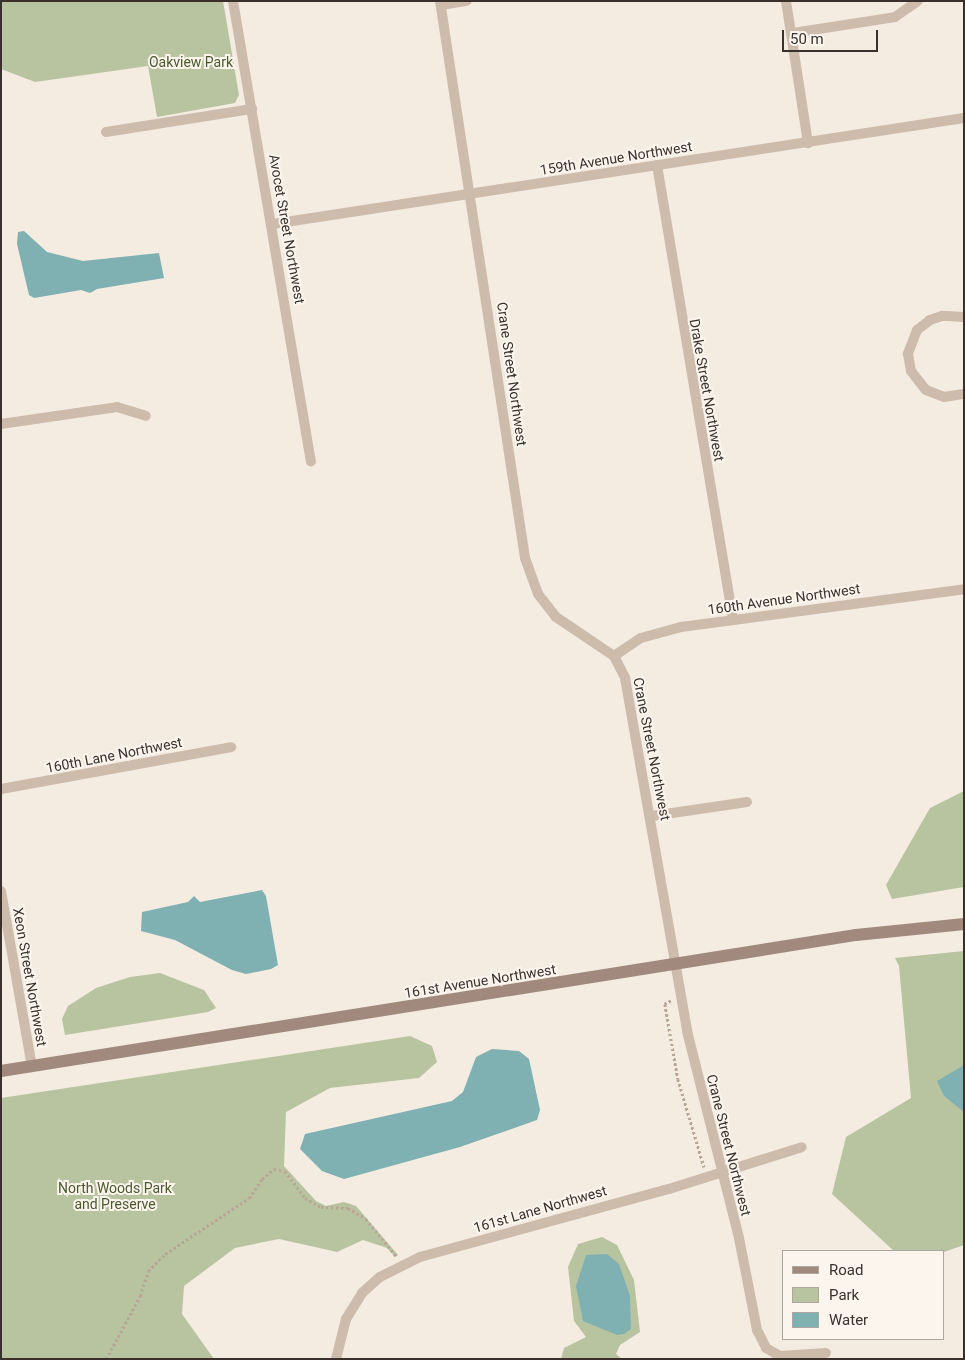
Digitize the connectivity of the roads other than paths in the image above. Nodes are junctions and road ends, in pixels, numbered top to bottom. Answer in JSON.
{"nodes":[{"id":1,"x":233,"y":1,"type":"edge"},
{"id":2,"x":467,"y":1,"type":"edge"},
{"id":3,"x":786,"y":1,"type":"edge"},
{"id":4,"x":918,"y":1,"type":"edge"},
{"id":5,"x":440,"y":3,"type":"edge"},
{"id":6,"x":793,"y":33,"type":"junction"},
{"id":7,"x":252,"y":109,"type":"junction"},
{"id":8,"x":964,"y":118,"type":"edge"},
{"id":9,"x":106,"y":132,"type":"dead end"},
{"id":10,"x":808,"y":143,"type":"junction"},
{"id":11,"x":657,"y":165,"type":"junction"},
{"id":12,"x":471,"y":194,"type":"junction"},
{"id":13,"x":273,"y":224,"type":"junction"},
{"id":14,"x":964,"y":317,"type":"edge"},
{"id":15,"x":964,"y":394,"type":"edge"},
{"id":16,"x":146,"y":416,"type":"dead end"},
{"id":17,"x":1,"y":424,"type":"edge"},
{"id":18,"x":311,"y":461,"type":"dead end"},
{"id":19,"x":964,"y":589,"type":"edge"},
{"id":20,"x":733,"y":620,"type":"junction"},
{"id":21,"x":614,"y":656,"type":"junction"},
{"id":22,"x":231,"y":746,"type":"dead end"},
{"id":23,"x":1,"y":789,"type":"edge"},
{"id":24,"x":747,"y":802,"type":"dead end"},
{"id":25,"x":652,"y":816,"type":"junction"},
{"id":26,"x":1,"y":892,"type":"edge"},
{"id":27,"x":964,"y":924,"type":"edge"},
{"id":28,"x":676,"y":964,"type":"junction"},
{"id":29,"x":32,"y":1066,"type":"junction"},
{"id":30,"x":1,"y":1071,"type":"edge"},
{"id":31,"x":802,"y":1147,"type":"dead end"},
{"id":32,"x":721,"y":1172,"type":"junction"},
{"id":33,"x":826,"y":1353,"type":"dead end"},
{"id":34,"x":336,"y":1359,"type":"edge"}],
"edges":[{"from":1,"to":7,"type":"street","name":"Avocet Street Northwest"},
{"from":2,"to":5,"type":"street"},
{"from":3,"to":6,"type":"street"},
{"from":4,"to":6,"type":"street"},
{"from":5,"to":12,"type":"street","name":"Crane Street Northwest"},
{"from":6,"to":10,"type":"street"},
{"from":7,"to":9,"type":"street"},
{"from":7,"to":13,"type":"street","name":"Avocet Street Northwest"},
{"from":8,"to":10,"type":"street","name":"159th Avenue Northwest"},
{"from":10,"to":11,"type":"street","name":"159th Avenue Northwest"},
{"from":11,"to":12,"type":"street","name":"159th Avenue Northwest"},
{"from":11,"to":20,"type":"street","name":"Drake Street Northwest"},
{"from":12,"to":13,"type":"street","name":"159th Avenue Northwest"},
{"from":12,"to":21,"type":"street","name":"Crane Street Northwest"},
{"from":13,"to":18,"type":"street","name":"Avocet Street Northwest"},
{"from":14,"to":15,"type":"street"},
{"from":16,"to":17,"type":"street"},
{"from":19,"to":20,"type":"street","name":"160th Avenue Northwest"},
{"from":20,"to":21,"type":"street","name":"160th Avenue Northwest"},
{"from":21,"to":25,"type":"street","name":"Crane Street Northwest"},
{"from":22,"to":23,"type":"street","name":"160th Lane Northwest"},
{"from":24,"to":25,"type":"street"},
{"from":25,"to":28,"type":"street","name":"Crane Street Northwest"},
{"from":26,"to":29,"type":"street","name":"Xeon Street Northwest"},
{"from":27,"to":28,"type":"main road","name":"161st Avenue Northwest"},
{"from":28,"to":29,"type":"main road","name":"161st Avenue Northwest"},
{"from":28,"to":32,"type":"street","name":"Crane Street Northwest"},
{"from":29,"to":30,"type":"main road","name":"161st Avenue Northwest"},
{"from":31,"to":32,"type":"street","name":"161st Lane Northwest"},
{"from":32,"to":33,"type":"street","name":"Crane Street Northwest"},
{"from":32,"to":34,"type":"street","name":"161st Lane Northwest"}]}
